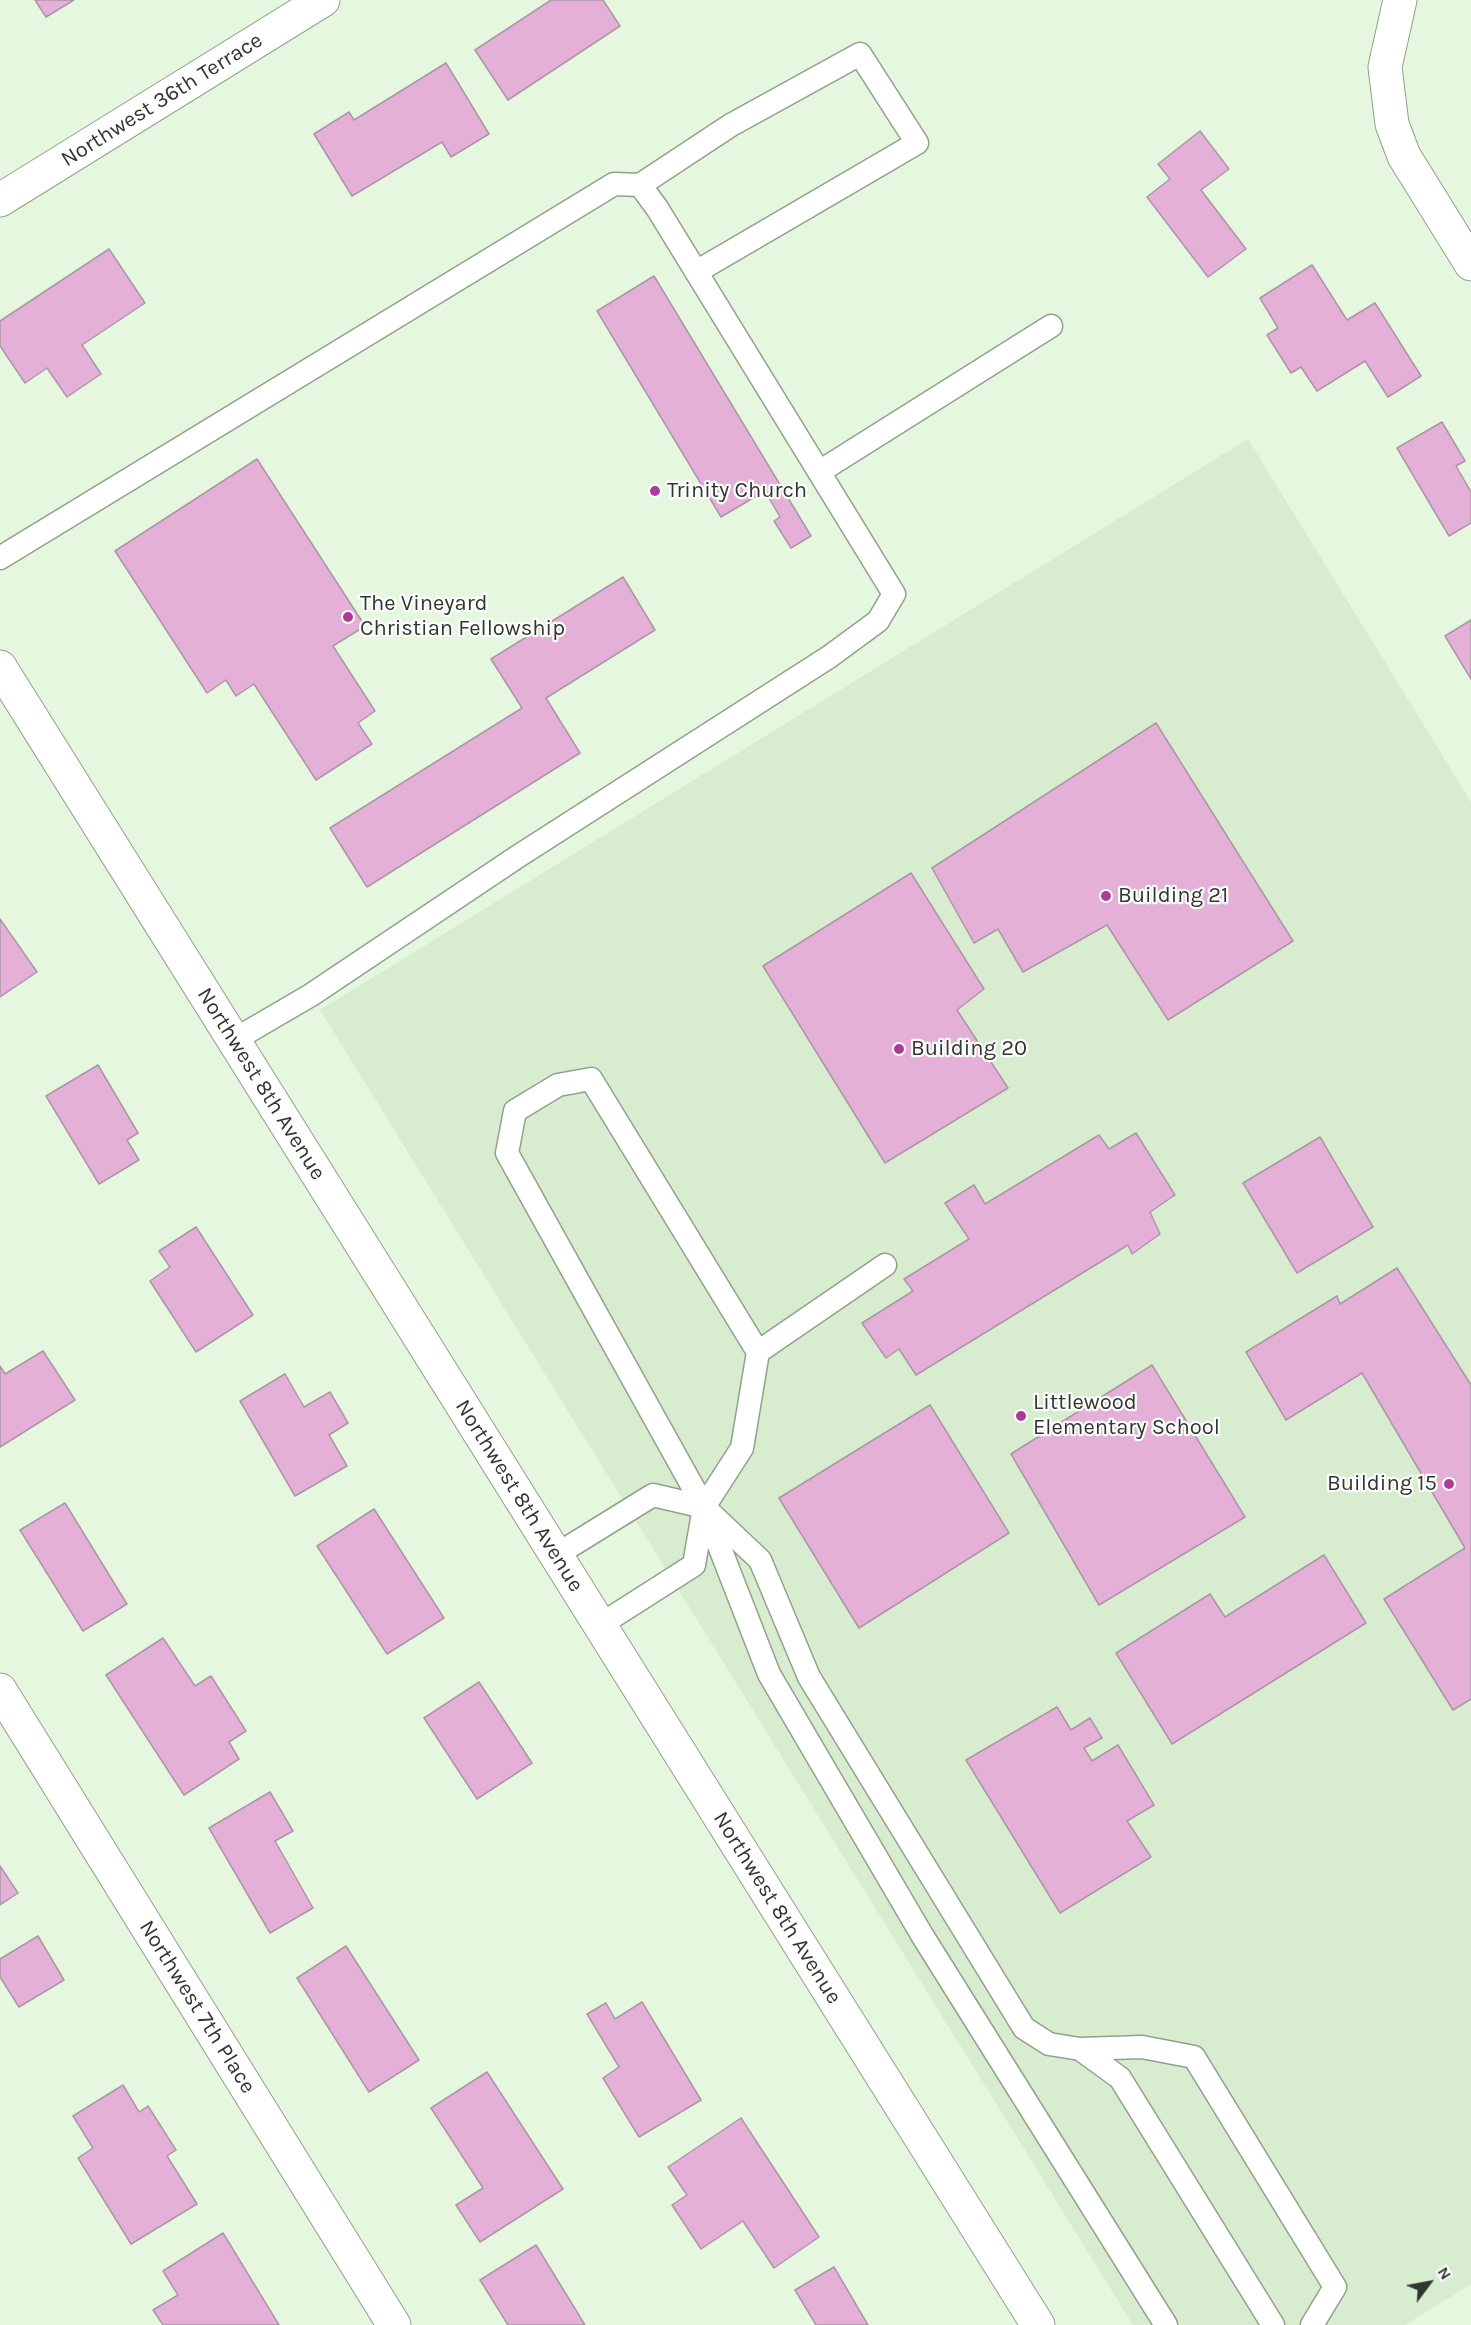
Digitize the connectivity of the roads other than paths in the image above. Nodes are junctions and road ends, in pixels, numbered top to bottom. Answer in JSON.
{"nodes":[{"id":1,"x":323,"y":0,"type":"edge"},
{"id":2,"x":1398,"y":3,"type":"edge"},
{"id":3,"x":640,"y":185,"type":"junction"},
{"id":4,"x":0,"y":200,"type":"edge"},
{"id":5,"x":1471,"y":264,"type":"edge"},
{"id":6,"x":696,"y":272,"type":"junction"},
{"id":7,"x":1051,"y":326,"type":"dead end"},
{"id":8,"x":819,"y":472,"type":"junction"},
{"id":9,"x":0,"y":558,"type":"edge"},
{"id":10,"x":0,"y":667,"type":"edge"},
{"id":11,"x":234,"y":1040,"type":"junction"},
{"id":12,"x":885,"y":1264,"type":"dead end"},
{"id":13,"x":758,"y":1352,"type":"junction"},
{"id":14,"x":704,"y":1507,"type":"junction"},
{"id":15,"x":556,"y":1555,"type":"junction"},
{"id":16,"x":600,"y":1625,"type":"junction"},
{"id":17,"x":0,"y":1690,"type":"edge"},
{"id":18,"x":1080,"y":2049,"type":"junction"},
{"id":19,"x":394,"y":2325,"type":"edge"},
{"id":20,"x":1038,"y":2325,"type":"edge"},
{"id":21,"x":1166,"y":2325,"type":"edge"},
{"id":22,"x":1273,"y":2325,"type":"edge"},
{"id":23,"x":1312,"y":2325,"type":"edge"}],
"edges":[{"from":1,"to":4,"type":"street","name":"Northwest 36th Terrace"},
{"from":2,"to":5,"type":"street"},
{"from":3,"to":6,"type":"lane"},
{"from":3,"to":6,"type":"lane"},
{"from":3,"to":9,"type":"lane"},
{"from":6,"to":8,"type":"lane"},
{"from":7,"to":8,"type":"lane"},
{"from":8,"to":11,"type":"lane"},
{"from":10,"to":11,"type":"street","name":"Northwest 8th Avenue"},
{"from":11,"to":15,"type":"street","name":"Northwest 8th Avenue"},
{"from":12,"to":13,"type":"lane"},
{"from":13,"to":14,"type":"lane"},
{"from":13,"to":14,"type":"lane"},
{"from":14,"to":15,"type":"lane"},
{"from":14,"to":16,"type":"lane"},
{"from":14,"to":18,"type":"lane"},
{"from":14,"to":21,"type":"lane"},
{"from":15,"to":16,"type":"street","name":"Northwest 8th Avenue"},
{"from":16,"to":20,"type":"street","name":"Northwest 8th Avenue"},
{"from":17,"to":19,"type":"street","name":"Northwest 7th Place"},
{"from":18,"to":22,"type":"lane"},
{"from":18,"to":23,"type":"lane"}]}
